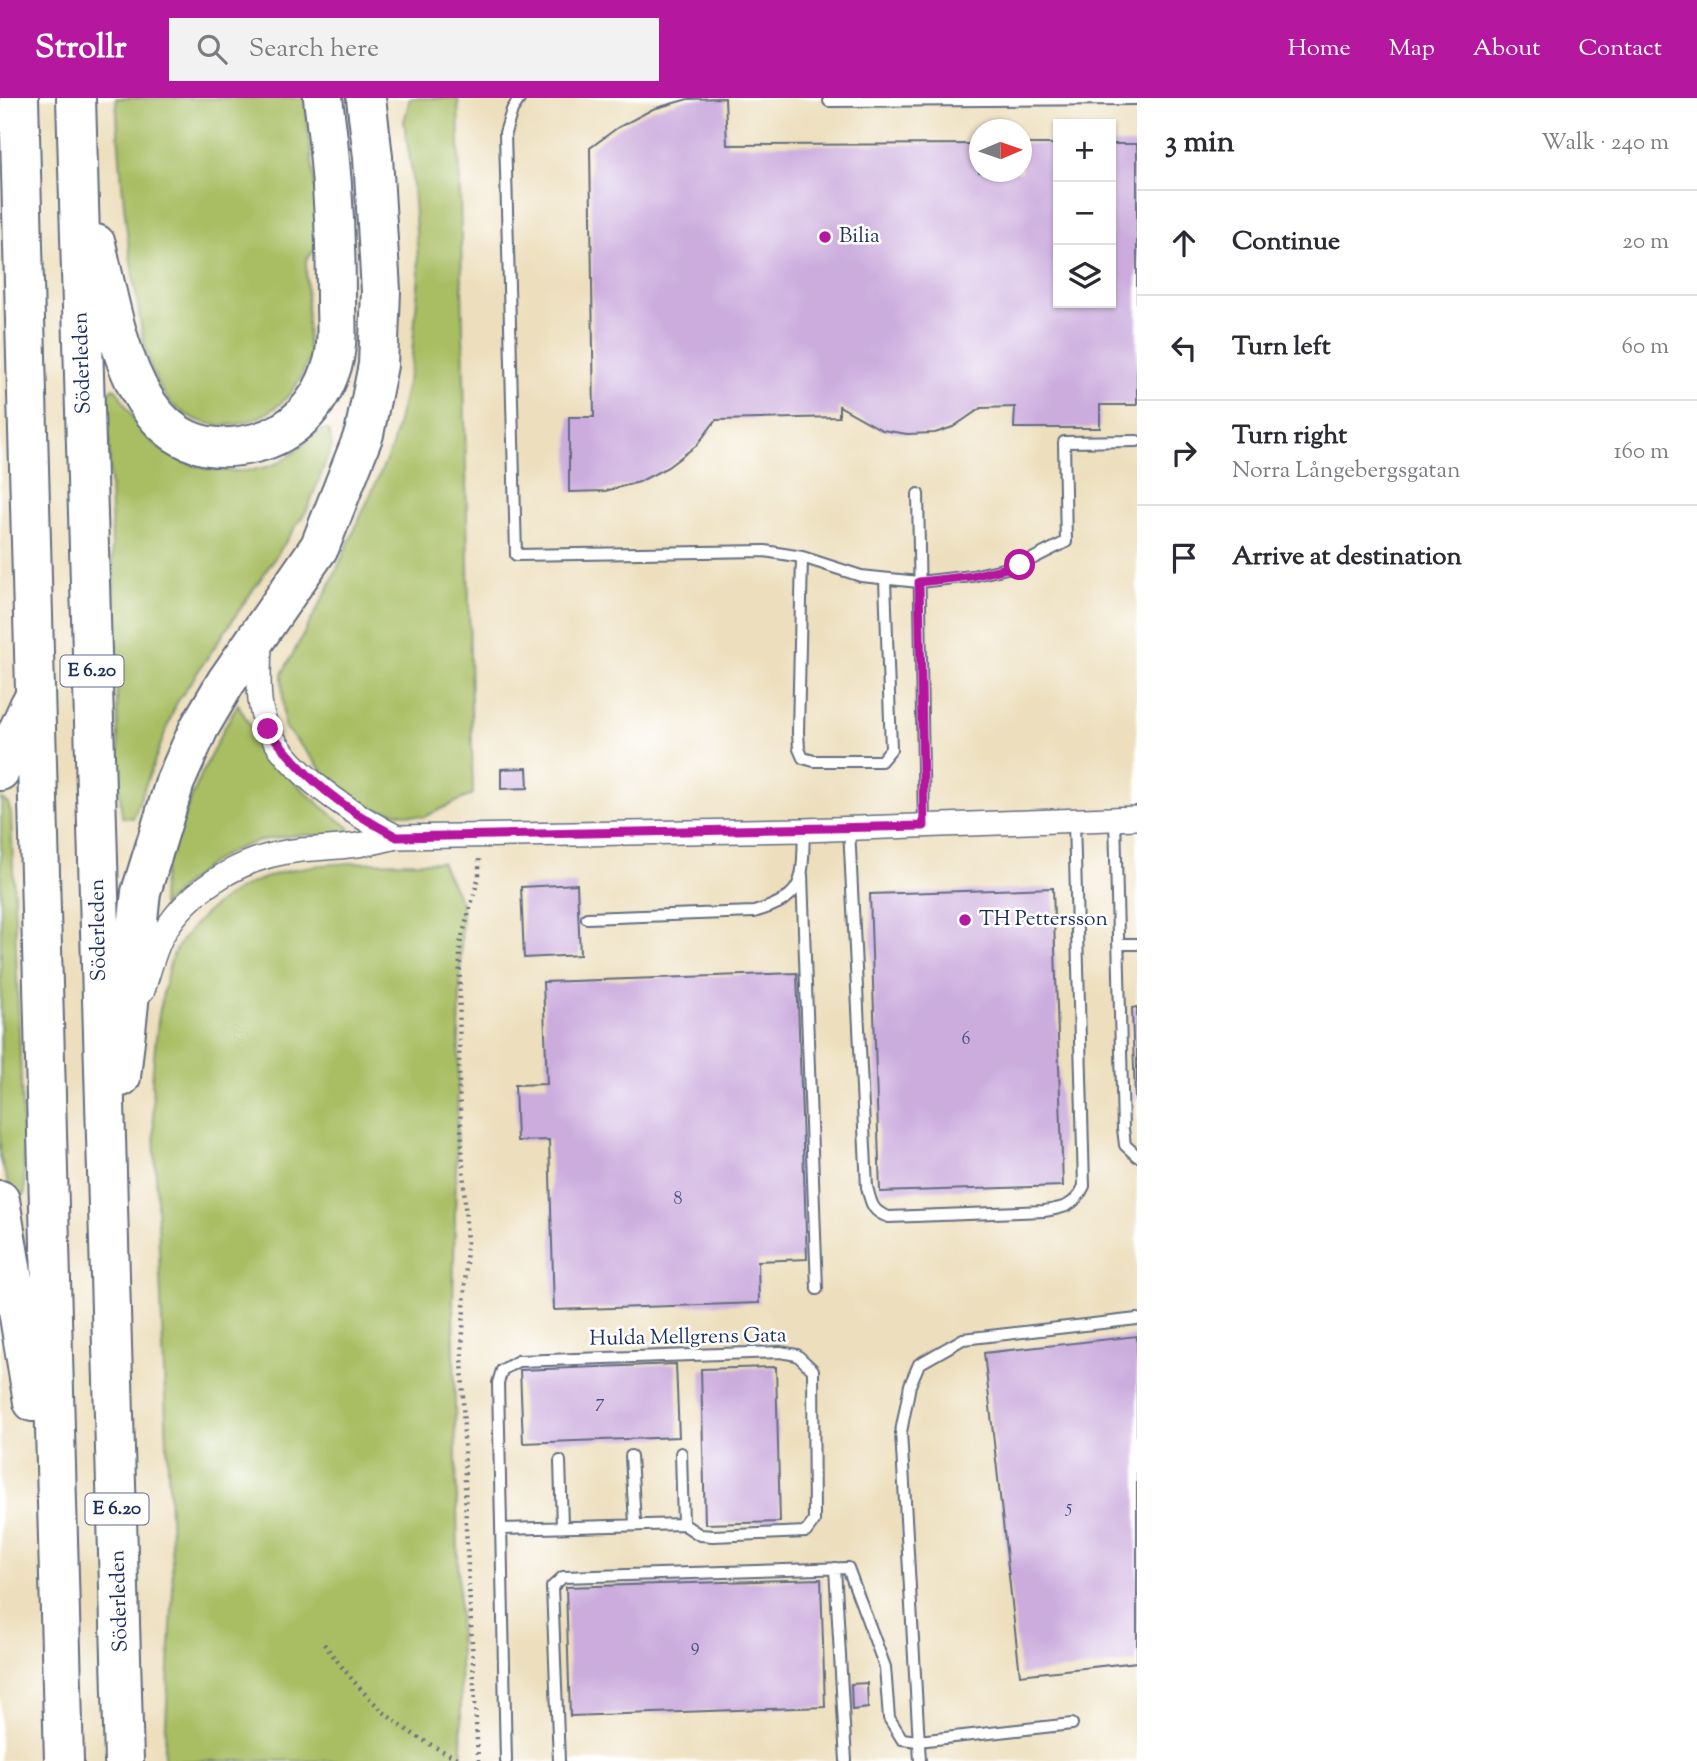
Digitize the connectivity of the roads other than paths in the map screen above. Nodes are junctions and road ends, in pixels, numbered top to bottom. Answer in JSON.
{"nodes":[{"id":1,"x":19,"y":98,"type":"edge"},
{"id":2,"x":76,"y":98,"type":"edge"},
{"id":3,"x":323,"y":98,"type":"edge"},
{"id":4,"x":366,"y":98,"type":"edge"},
{"id":5,"x":520,"y":98,"type":"edge"},
{"id":6,"x":829,"y":98,"type":"edge"},
{"id":7,"x":1137,"y":99,"type":"edge"},
{"id":8,"x":78,"y":170,"type":"junction"},
{"id":9,"x":1137,"y":441,"type":"edge"},
{"id":10,"x":918,"y":494,"type":"dead end"},
{"id":11,"x":802,"y":557,"type":"junction"},
{"id":12,"x":885,"y":580,"type":"junction"},
{"id":13,"x":919,"y":582,"type":"junction"},
{"id":14,"x":260,"y":629,"type":"junction"},
{"id":15,"x":33,"y":695,"type":"junction"},
{"id":16,"x":0,"y":771,"type":"edge"},
{"id":17,"x":1126,"y":819,"type":"edge"},
{"id":18,"x":1074,"y":821,"type":"junction"},
{"id":19,"x":924,"y":826,"type":"junction"},
{"id":20,"x":849,"y":829,"type":"junction"},
{"id":21,"x":804,"y":831,"type":"junction"},
{"id":22,"x":397,"y":837,"type":"junction"},
{"id":23,"x":802,"y":875,"type":"junction"},
{"id":24,"x":587,"y":918,"type":"dead end"},
{"id":25,"x":1118,"y":944,"type":"junction"},
{"id":26,"x":1137,"y":944,"type":"edge"},
{"id":27,"x":128,"y":1033,"type":"junction"},
{"id":28,"x":1137,"y":1156,"type":"edge"},
{"id":29,"x":105,"y":1172,"type":"junction"},
{"id":30,"x":0,"y":1200,"type":"edge"},
{"id":31,"x":817,"y":1289,"type":"dead end"},
{"id":32,"x":1137,"y":1319,"type":"edge"},
{"id":33,"x":681,"y":1453,"type":"dead end"},
{"id":34,"x":631,"y":1456,"type":"dead end"},
{"id":35,"x":560,"y":1461,"type":"dead end"},
{"id":36,"x":635,"y":1523,"type":"junction"},
{"id":37,"x":682,"y":1524,"type":"junction"},
{"id":38,"x":562,"y":1526,"type":"junction"},
{"id":39,"x":503,"y":1530,"type":"junction"},
{"id":40,"x":835,"y":1568,"type":"junction"},
{"id":41,"x":58,"y":1574,"type":"junction"},
{"id":42,"x":1072,"y":1724,"type":"dead end"},
{"id":43,"x":918,"y":1741,"type":"junction"},
{"id":44,"x":64,"y":1761,"type":"edge"},
{"id":45,"x":124,"y":1761,"type":"edge"},
{"id":46,"x":506,"y":1761,"type":"edge"},
{"id":47,"x":559,"y":1761,"type":"edge"},
{"id":48,"x":846,"y":1761,"type":"edge"},
{"id":49,"x":920,"y":1761,"type":"edge"}],
"edges":[{"from":1,"to":15,"type":"highway","number":"E 6.20"},
{"from":2,"to":8,"type":"highway","name":"Söderleden","number":"E 6.20"},
{"from":3,"to":8,"type":"highway"},
{"from":4,"to":14,"type":"highway"},
{"from":5,"to":11,"type":"lane"},
{"from":6,"to":7,"type":"lane"},
{"from":8,"to":29,"type":"highway","name":"Söderleden","number":"E 6.20"},
{"from":9,"to":13,"type":"lane"},
{"from":10,"to":13,"type":"lane"},
{"from":11,"to":12,"type":"lane"},
{"from":11,"to":12,"type":"lane"},
{"from":12,"to":13,"type":"lane"},
{"from":13,"to":19,"type":"lane"},
{"from":14,"to":22,"type":"street"},
{"from":14,"to":27,"type":"highway"},
{"from":15,"to":16,"type":"highway"},
{"from":15,"to":41,"type":"highway","number":"E 6.20"},
{"from":17,"to":18,"type":"street"},
{"from":17,"to":25,"type":"lane"},
{"from":18,"to":19,"type":"street"},
{"from":18,"to":20,"type":"lane"},
{"from":19,"to":20,"type":"street"},
{"from":20,"to":21,"type":"street"},
{"from":21,"to":22,"type":"street"},
{"from":21,"to":23,"type":"lane"},
{"from":22,"to":27,"type":"street"},
{"from":23,"to":24,"type":"lane"},
{"from":23,"to":31,"type":"lane"},
{"from":25,"to":26,"type":"lane"},
{"from":25,"to":28,"type":"lane"},
{"from":27,"to":29,"type":"highway"},
{"from":29,"to":45,"type":"highway","name":"Söderleden","number":"E 6.20"},
{"from":30,"to":41,"type":"highway"},
{"from":32,"to":43,"type":"lane"},
{"from":33,"to":37,"type":"lane"},
{"from":34,"to":36,"type":"lane"},
{"from":35,"to":38,"type":"lane"},
{"from":36,"to":37,"type":"lane","name":"Hulda Mellgrens Gata"},
{"from":36,"to":38,"type":"lane","name":"Hulda Mellgrens Gata"},
{"from":37,"to":39,"type":"lane","name":"Hulda Mellgrens Gata"},
{"from":38,"to":39,"type":"lane","name":"Hulda Mellgrens Gata"},
{"from":39,"to":46,"type":"lane","name":"Hulda Mellgrens Gata"},
{"from":40,"to":43,"type":"lane"},
{"from":40,"to":47,"type":"lane"},
{"from":40,"to":48,"type":"lane"},
{"from":41,"to":44,"type":"highway","number":"E 6.20"},
{"from":42,"to":43,"type":"lane"},
{"from":43,"to":49,"type":"lane"}]}
